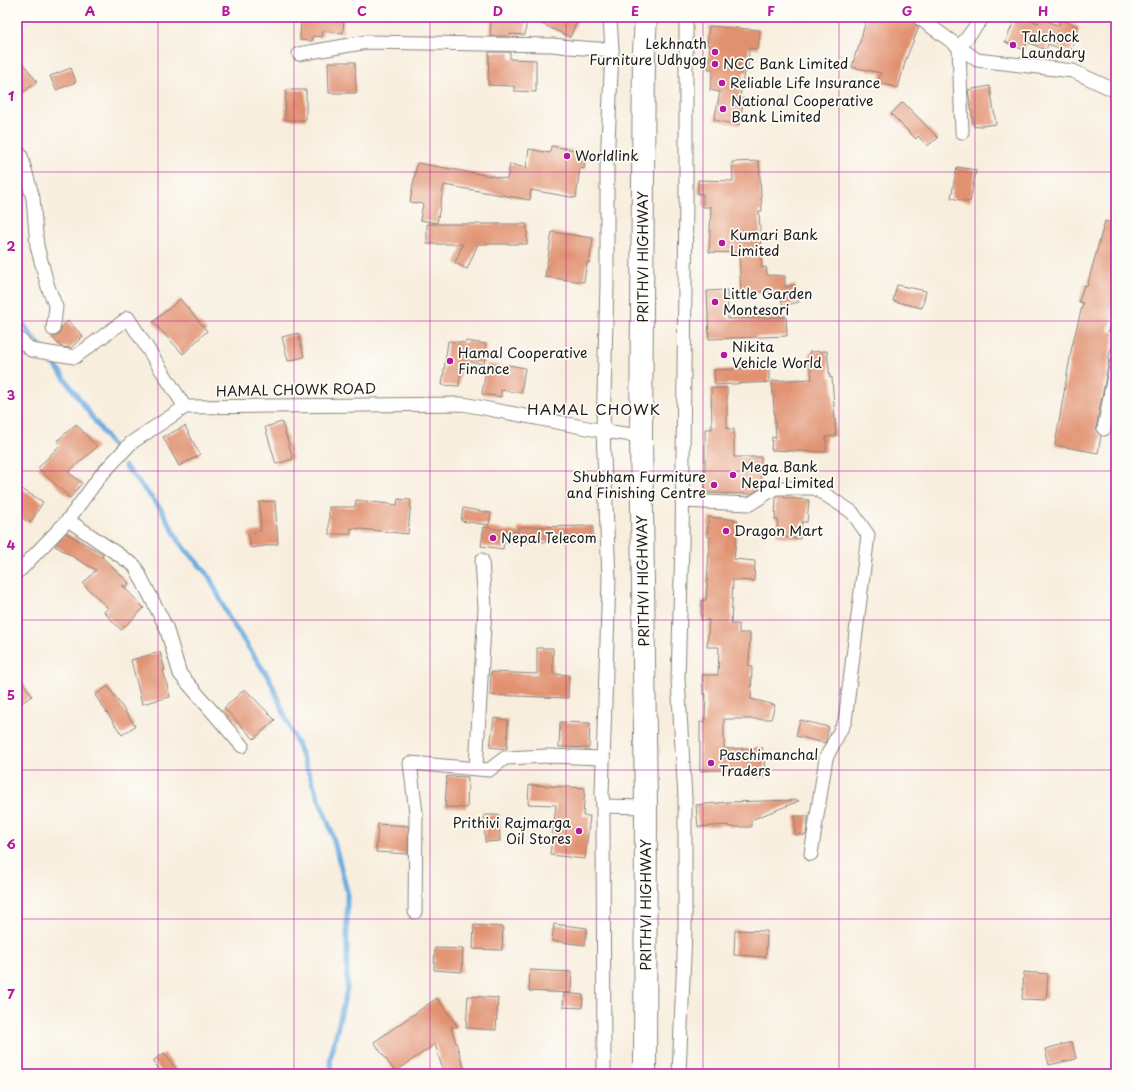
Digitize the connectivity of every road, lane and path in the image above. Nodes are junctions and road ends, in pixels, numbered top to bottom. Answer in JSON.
{"nodes":[{"id":1,"x":610,"y":17,"type":"edge"},
{"id":2,"x":646,"y":17,"type":"edge"},
{"id":3,"x":686,"y":17,"type":"edge"},
{"id":4,"x":918,"y":17,"type":"edge"},
{"id":5,"x":983,"y":17,"type":"edge"},
{"id":6,"x":959,"y":48,"type":"junction"},
{"id":7,"x":612,"y":50,"type":"junction"},
{"id":8,"x":299,"y":54,"type":"dead end"},
{"id":9,"x":1116,"y":91,"type":"edge"},
{"id":10,"x":962,"y":132,"type":"dead end"},
{"id":11,"x":17,"y":150,"type":"edge"},
{"id":12,"x":53,"y":329,"type":"dead end"},
{"id":13,"x":17,"y":337,"type":"edge"},
{"id":14,"x":1116,"y":365,"type":"edge"},
{"id":15,"x":185,"y":407,"type":"junction"},
{"id":16,"x":1104,"y":429,"type":"dead end"},
{"id":17,"x":603,"y":432,"type":"junction"},
{"id":18,"x":642,"y":436,"type":"junction"},
{"id":19,"x":682,"y":501,"type":"junction"},
{"id":20,"x":68,"y":520,"type":"junction"},
{"id":21,"x":482,"y":560,"type":"dead end"},
{"id":22,"x":17,"y":572,"type":"edge"},
{"id":23,"x":242,"y":746,"type":"dead end"},
{"id":24,"x":603,"y":758,"type":"junction"},
{"id":25,"x":476,"y":768,"type":"junction"},
{"id":26,"x":604,"y":806,"type":"junction"},
{"id":27,"x":646,"y":807,"type":"junction"},
{"id":28,"x":811,"y":854,"type":"dead end"},
{"id":29,"x":415,"y":912,"type":"dead end"},
{"id":30,"x":604,"y":1074,"type":"edge"},
{"id":31,"x":645,"y":1074,"type":"edge"},
{"id":32,"x":679,"y":1074,"type":"edge"}],
"edges":[{"from":1,"to":7,"type":"street"},
{"from":2,"to":18,"type":"highway","name":"PRITHVI HIGHWAY"},
{"from":3,"to":19,"type":"street"},
{"from":4,"to":6,"type":"street"},
{"from":5,"to":6,"type":"street"},
{"from":6,"to":9,"type":"street"},
{"from":6,"to":10,"type":"street"},
{"from":7,"to":8,"type":"street"},
{"from":7,"to":17,"type":"street"},
{"from":11,"to":12,"type":"street"},
{"from":13,"to":15,"type":"street"},
{"from":14,"to":16,"type":"street"},
{"from":15,"to":17,"type":"street","name":"HAMAL CHOWK ROAD"},
{"from":15,"to":20,"type":"street"},
{"from":17,"to":18,"type":"street","name":"HAMAL CHOWK ROAD"},
{"from":17,"to":24,"type":"street"},
{"from":18,"to":27,"type":"highway","name":"PRITHVI HIGHWAY"},
{"from":19,"to":28,"type":"street"},
{"from":19,"to":32,"type":"street"},
{"from":20,"to":22,"type":"street"},
{"from":20,"to":23,"type":"street"},
{"from":21,"to":25,"type":"street"},
{"from":24,"to":25,"type":"street"},
{"from":24,"to":26,"type":"street"},
{"from":25,"to":29,"type":"street"},
{"from":26,"to":27,"type":"street"},
{"from":26,"to":30,"type":"street"},
{"from":27,"to":31,"type":"highway","name":"PRITHVI HIGHWAY"}]}
